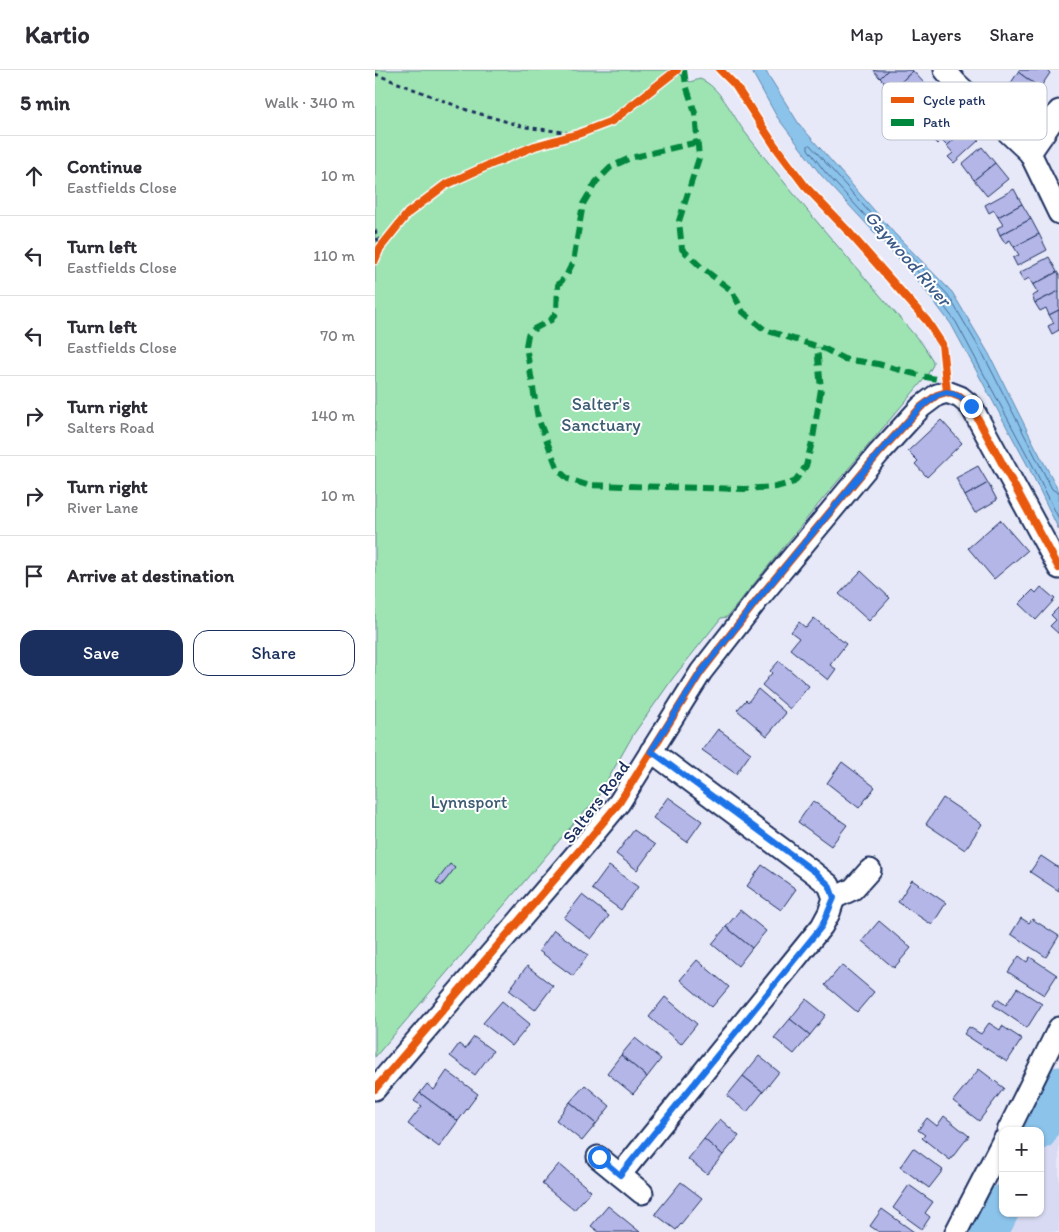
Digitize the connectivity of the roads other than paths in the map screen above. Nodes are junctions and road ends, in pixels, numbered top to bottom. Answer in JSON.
{"nodes":[{"id":1,"x":945,"y":70,"type":"edge"},
{"id":2,"x":955,"y":82,"type":"edge"},
{"id":3,"x":1059,"y":111,"type":"edge"},
{"id":4,"x":1047,"y":128,"type":"edge"},
{"id":5,"x":1015,"y":140,"type":"edge"},
{"id":6,"x":1038,"y":140,"type":"edge"},
{"id":7,"x":1029,"y":153,"type":"junction"},
{"id":8,"x":1059,"y":213,"type":"edge"},
{"id":9,"x":1059,"y":568,"type":"edge"},
{"id":10,"x":651,"y":751,"type":"junction"},
{"id":11,"x":870,"y":870,"type":"dead end"},
{"id":12,"x":834,"y":898,"type":"junction"},
{"id":13,"x":1059,"y":1028,"type":"edge"},
{"id":14,"x":375,"y":1089,"type":"edge"},
{"id":15,"x":1010,"y":1127,"type":"edge"},
{"id":16,"x":999,"y":1149,"type":"edge"},
{"id":17,"x":599,"y":1157,"type":"dead end"},
{"id":18,"x":620,"y":1175,"type":"junction"},
{"id":19,"x":642,"y":1193,"type":"dead end"},
{"id":20,"x":956,"y":1232,"type":"edge"}],
"edges":[{"from":1,"to":2,"type":"street"},
{"from":3,"to":4,"type":"street"},
{"from":5,"to":7,"type":"street"},
{"from":6,"to":7,"type":"street"},
{"from":7,"to":8,"type":"street"},
{"from":9,"to":10,"type":"street","name":"Salters Road"},
{"from":10,"to":12,"type":"street"},
{"from":10,"to":14,"type":"street","name":"Salters Road"},
{"from":11,"to":12,"type":"street"},
{"from":12,"to":18,"type":"street"},
{"from":13,"to":15,"type":"street"},
{"from":16,"to":20,"type":"street"},
{"from":17,"to":18,"type":"street"},
{"from":18,"to":19,"type":"street"}]}
